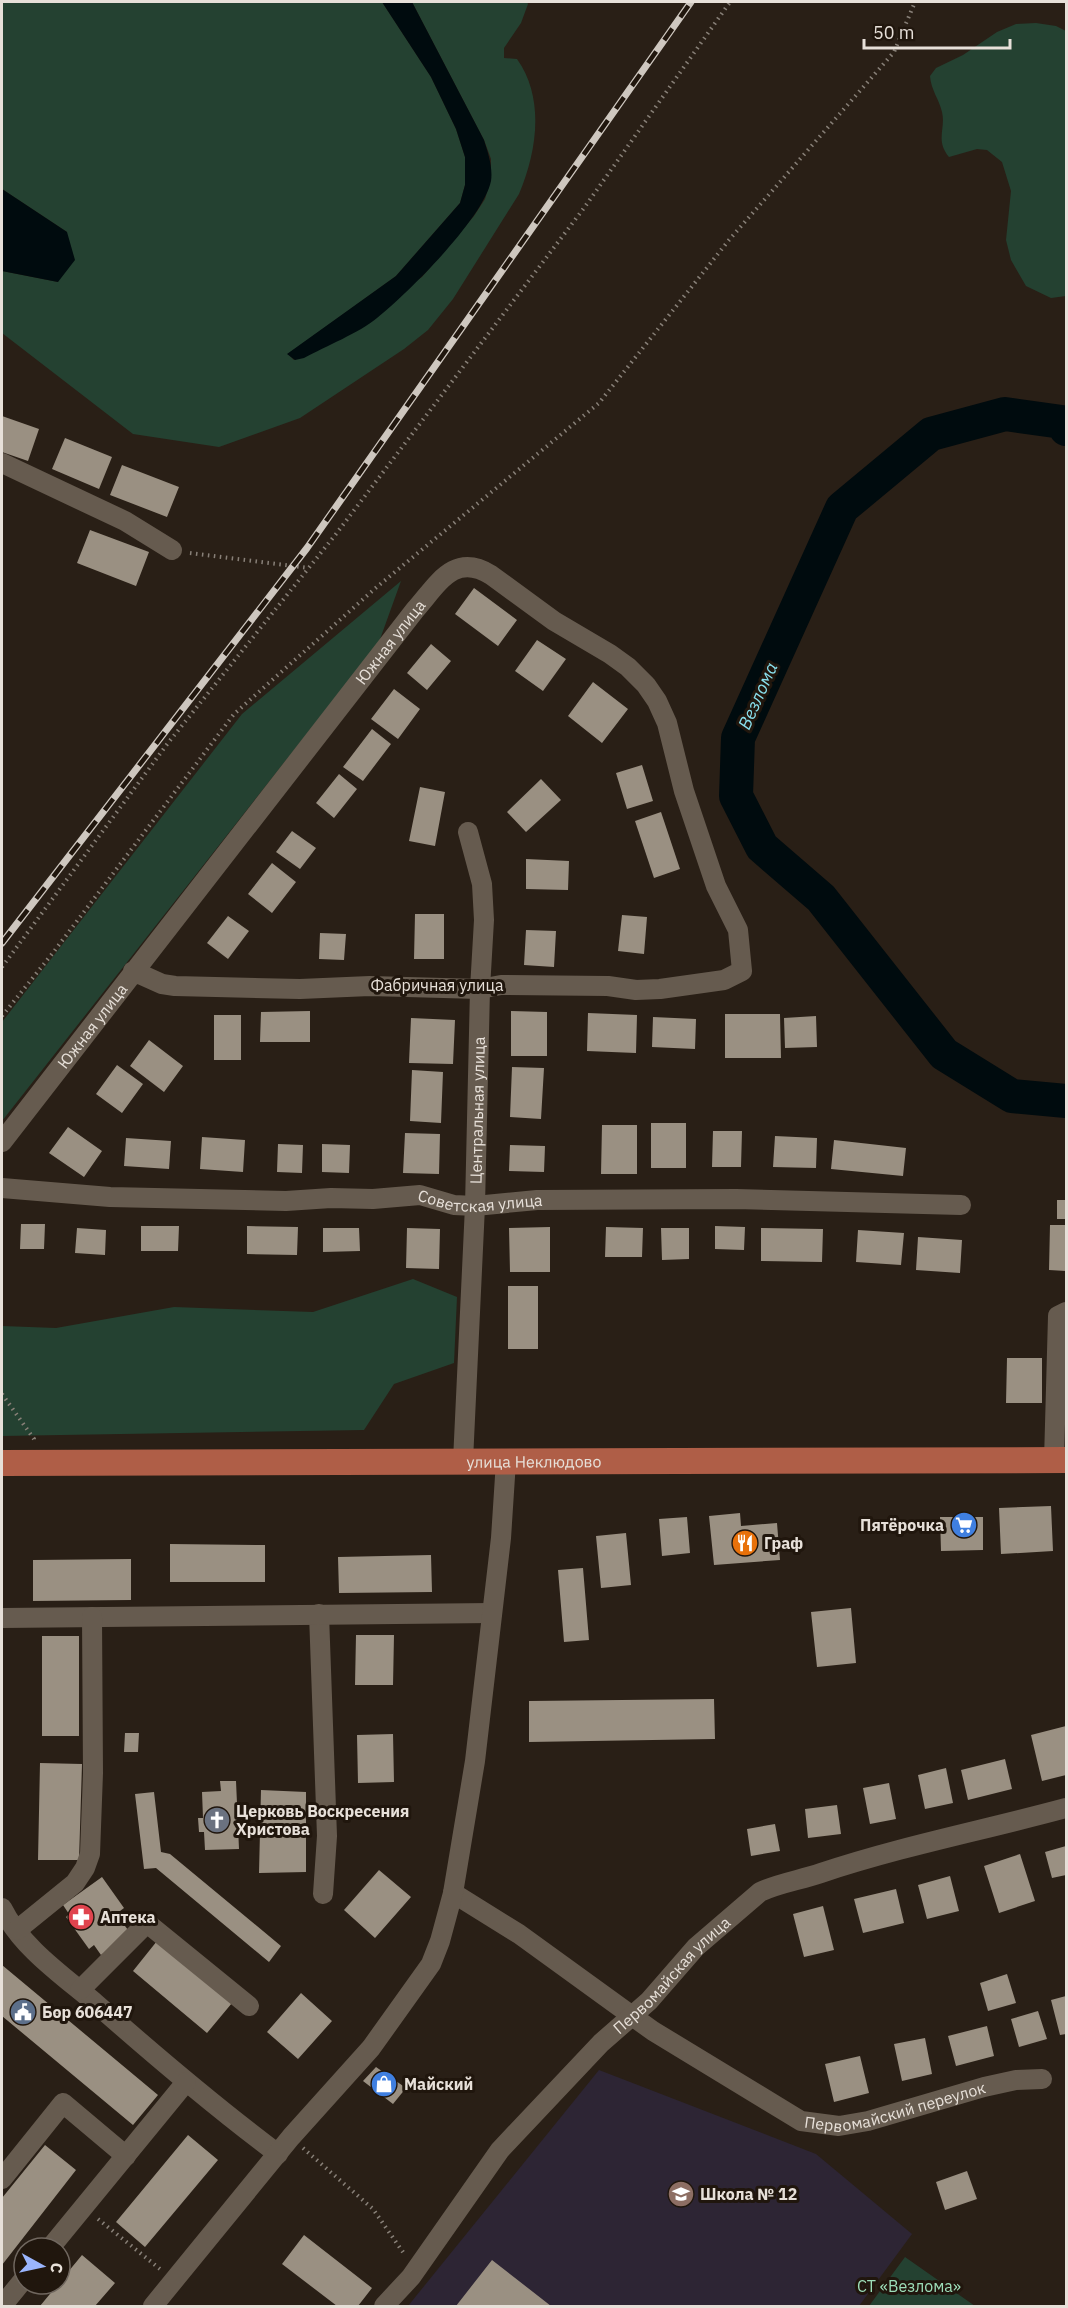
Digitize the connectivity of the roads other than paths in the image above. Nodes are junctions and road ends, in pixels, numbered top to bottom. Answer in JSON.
{"nodes":[{"id":1,"x":2,"y":463,"type":"edge"},
{"id":2,"x":172,"y":550,"type":"road end"},
{"id":3,"x":468,"y":832,"type":"dead end"},
{"id":4,"x":133,"y":971,"type":"junction"},
{"id":5,"x":742,"y":971,"type":"joint"},
{"id":6,"x":480,"y":988,"type":"junction"},
{"id":7,"x":2,"y":1142,"type":"edge"},
{"id":8,"x":2,"y":1188,"type":"edge"},
{"id":9,"x":961,"y":1205,"type":"dead end"},
{"id":10,"x":476,"y":1206,"type":"junction"},
{"id":11,"x":1066,"y":1312,"type":"edge"},
{"id":12,"x":1060,"y":1460,"type":"edge"},
{"id":13,"x":464,"y":1461,"type":"junction"},
{"id":14,"x":506,"y":1461,"type":"junction"},
{"id":15,"x":2,"y":1463,"type":"edge"},
{"id":16,"x":492,"y":1613,"type":"junction"},
{"id":17,"x":319,"y":1614,"type":"junction"},
{"id":18,"x":92,"y":1617,"type":"junction"},
{"id":19,"x":2,"y":1618,"type":"edge"},
{"id":20,"x":1066,"y":1808,"type":"edge"},
{"id":21,"x":453,"y":1893,"type":"junction"},
{"id":22,"x":323,"y":1894,"type":"dead end"},
{"id":23,"x":8,"y":1925,"type":"edge"},
{"id":24,"x":80,"y":1990,"type":"junction"},
{"id":25,"x":249,"y":2006,"type":"dead end"},
{"id":26,"x":632,"y":2016,"type":"junction"},
{"id":27,"x":1042,"y":2079,"type":"dead end"},
{"id":28,"x":186,"y":2082,"type":"junction"},
{"id":29,"x":278,"y":2154,"type":"junction"},
{"id":30,"x":126,"y":2156,"type":"junction"},
{"id":31,"x":2,"y":2179,"type":"edge"},
{"id":32,"x":60,"y":2236,"type":"edge"},
{"id":33,"x":12,"y":2294,"type":"edge"},
{"id":34,"x":2,"y":2306,"type":"edge"},
{"id":35,"x":153,"y":2307,"type":"edge"},
{"id":36,"x":384,"y":2307,"type":"edge"}],
"edges":[{"from":1,"to":2,"type":"street"},
{"from":3,"to":6,"type":"street","name":"Центральная улица"},
{"from":4,"to":5,"type":"street","name":"Южная улица"},
{"from":4,"to":6,"type":"street","name":"Фабричная улица"},
{"from":4,"to":7,"type":"street","name":"Южная улица"},
{"from":5,"to":6,"type":"street","name":"Фабричная улица"},
{"from":6,"to":10,"type":"street","name":"Центральная улица"},
{"from":8,"to":10,"type":"street","name":"Советская улица"},
{"from":9,"to":10,"type":"street","name":"Советская улица"},
{"from":10,"to":13,"type":"street","name":"Центральная улица"},
{"from":11,"to":12,"type":"street"},
{"from":12,"to":14,"type":"main road","name":"улица Неклюдово"},
{"from":13,"to":14,"type":"main road","name":"улица Неклюдово"},
{"from":13,"to":15,"type":"main road","name":"улица Неклюдово"},
{"from":14,"to":16,"type":"street"},
{"from":16,"to":17,"type":"street"},
{"from":16,"to":21,"type":"street"},
{"from":17,"to":18,"type":"street"},
{"from":17,"to":22,"type":"street"},
{"from":18,"to":19,"type":"street"},
{"from":18,"to":23,"type":"street"},
{"from":20,"to":26,"type":"street","name":"Первомайская улица"},
{"from":21,"to":26,"type":"street","name":"Первомайский переулок"},
{"from":21,"to":29,"type":"street"},
{"from":23,"to":24,"type":"street"},
{"from":24,"to":25,"type":"street"},
{"from":24,"to":28,"type":"street"},
{"from":26,"to":27,"type":"street","name":"Первомайский переулок"},
{"from":26,"to":36,"type":"street","name":"Первомайская улица"},
{"from":28,"to":29,"type":"street"},
{"from":28,"to":30,"type":"street"},
{"from":29,"to":35,"type":"street"},
{"from":30,"to":31,"type":"street"},
{"from":30,"to":32,"type":"street"},
{"from":33,"to":34,"type":"street"}]}
